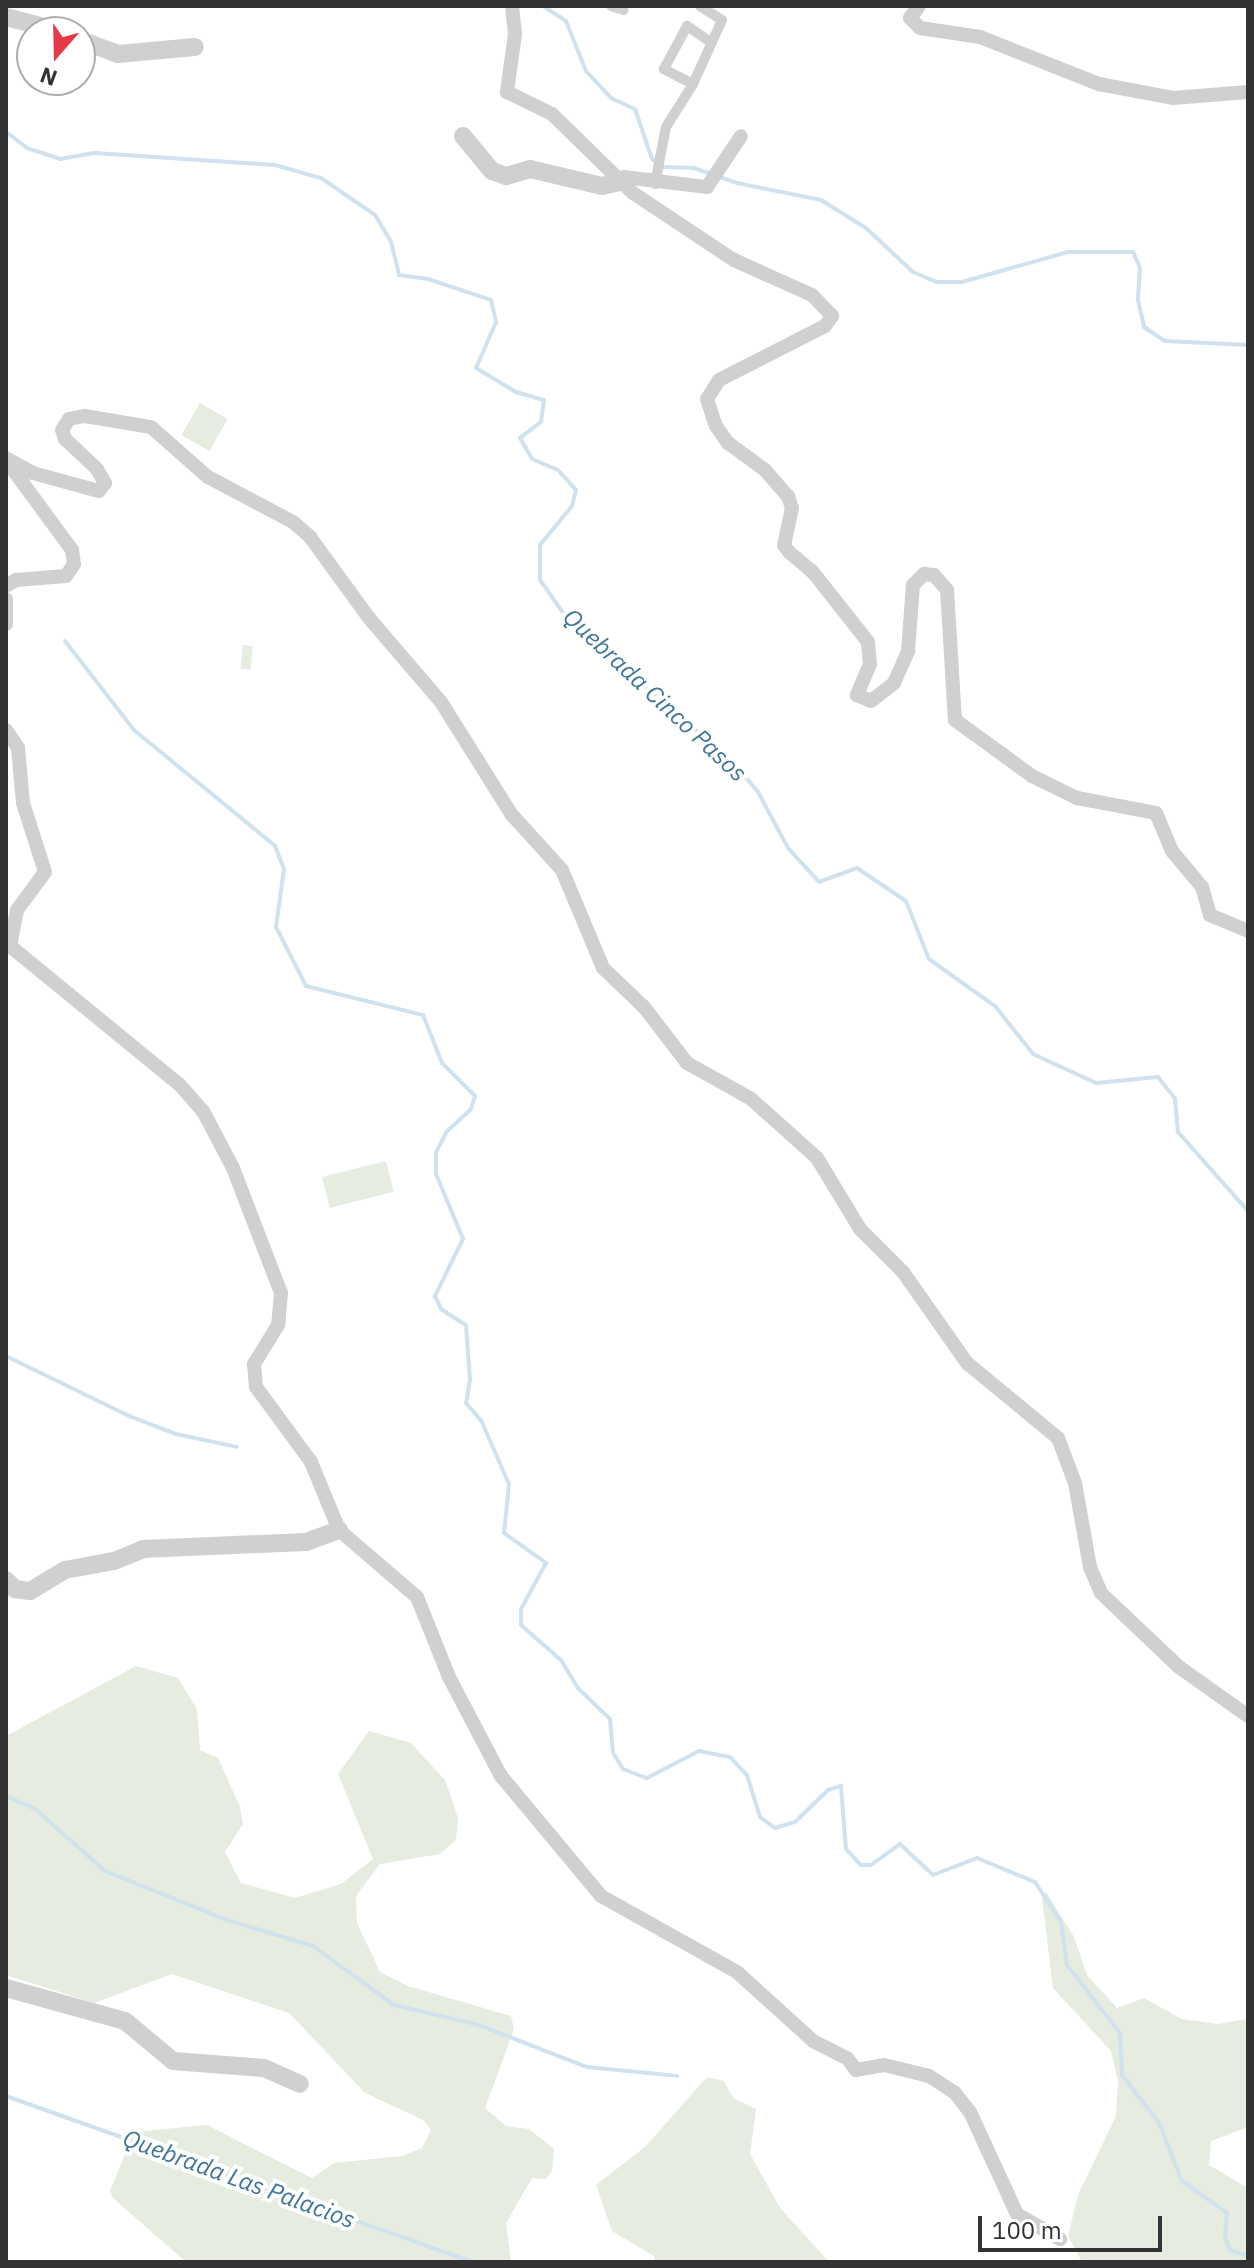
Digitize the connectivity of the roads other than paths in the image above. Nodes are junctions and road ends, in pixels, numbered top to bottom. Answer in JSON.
{"nodes":[{"id":1,"x":512,"y":6,"type":"edge"},
{"id":2,"x":611,"y":6,"type":"edge"},
{"id":3,"x":700,"y":6,"type":"edge"},
{"id":4,"x":919,"y":6,"type":"edge"},
{"id":5,"x":623,"y":10,"type":"dead end"},
{"id":6,"x":712,"y":43,"type":"junction"},
{"id":7,"x":96,"y":46,"type":"edge"},
{"id":8,"x":195,"y":47,"type":"dead end"},
{"id":9,"x":693,"y":84,"type":"junction"},
{"id":10,"x":1248,"y":92,"type":"edge"},
{"id":11,"x":463,"y":136,"type":"dead end"},
{"id":12,"x":741,"y":136,"type":"dead end"},
{"id":13,"x":655,"y":180,"type":"junction"},
{"id":14,"x":620,"y":182,"type":"junction"},
{"id":15,"x":6,"y":459,"type":"edge"},
{"id":16,"x":6,"y":586,"type":"edge"},
{"id":17,"x":6,"y":599,"type":"edge"},
{"id":18,"x":6,"y":624,"type":"edge"},
{"id":19,"x":6,"y":730,"type":"edge"},
{"id":20,"x":1248,"y":931,"type":"edge"},
{"id":21,"x":339,"y":1530,"type":"junction"},
{"id":22,"x":6,"y":1580,"type":"edge"},
{"id":23,"x":1248,"y":1716,"type":"edge"},
{"id":24,"x":6,"y":1988,"type":"edge"},
{"id":25,"x":300,"y":2084,"type":"dead end"},
{"id":26,"x":1060,"y":2239,"type":"dead end"}],
"edges":[{"from":1,"to":14,"type":"street"},
{"from":2,"to":5,"type":"street"},
{"from":3,"to":6,"type":"street"},
{"from":4,"to":10,"type":"street"},
{"from":6,"to":9,"type":"street"},
{"from":6,"to":9,"type":"street"},
{"from":7,"to":8,"type":"street"},
{"from":9,"to":13,"type":"street"},
{"from":11,"to":14,"type":"street"},
{"from":12,"to":13,"type":"street"},
{"from":13,"to":14,"type":"street"},
{"from":14,"to":20,"type":"street"},
{"from":15,"to":16,"type":"street"},
{"from":15,"to":23,"type":"street"},
{"from":17,"to":18,"type":"street"},
{"from":19,"to":21,"type":"street"},
{"from":21,"to":22,"type":"street"},
{"from":21,"to":26,"type":"street"},
{"from":24,"to":25,"type":"street"}]}
